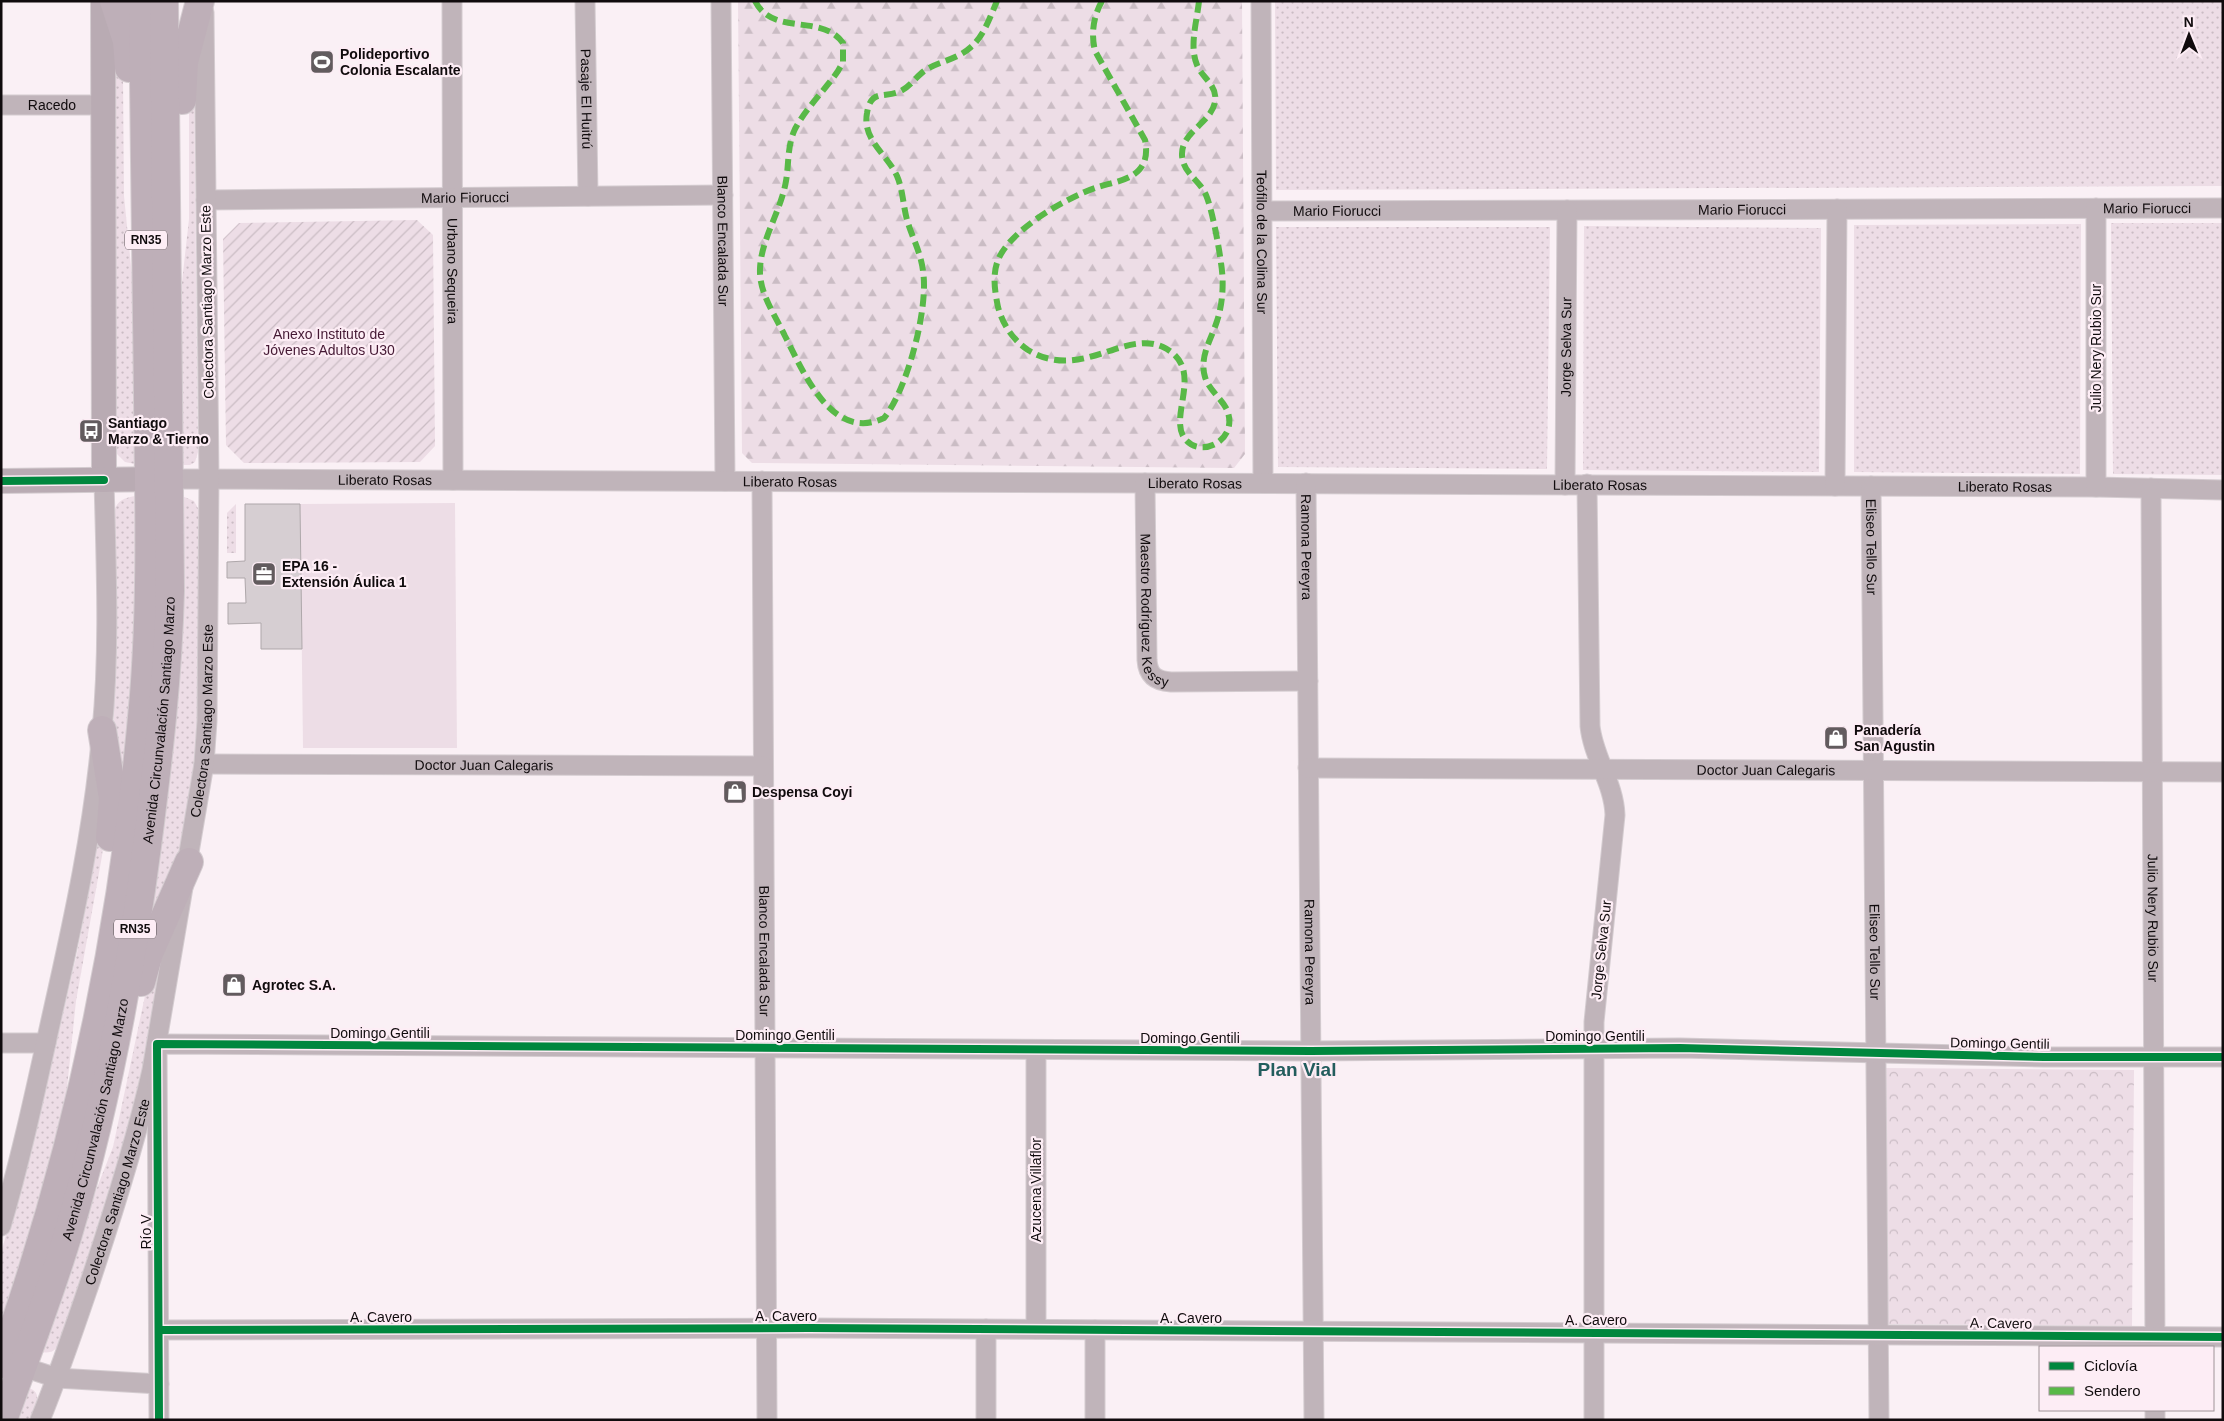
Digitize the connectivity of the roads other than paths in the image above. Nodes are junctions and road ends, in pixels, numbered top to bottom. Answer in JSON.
{"nodes":[{"id":1,"x":103,"y":1,"type":"edge"},
{"id":2,"x":114,"y":1,"type":"edge"},
{"id":3,"x":143,"y":1,"type":"edge"},
{"id":4,"x":164,"y":1,"type":"edge"},
{"id":5,"x":200,"y":1,"type":"edge"},
{"id":6,"x":204,"y":1,"type":"edge"},
{"id":7,"x":452,"y":1,"type":"edge"},
{"id":8,"x":585,"y":1,"type":"edge"},
{"id":9,"x":721,"y":1,"type":"edge"},
{"id":10,"x":1261,"y":1,"type":"edge"},
{"id":11,"x":1,"y":105,"type":"edge"},
{"id":12,"x":103,"y":105,"type":"junction"},
{"id":13,"x":723,"y":195,"type":"junction"},
{"id":14,"x":588,"y":196,"type":"junction"},
{"id":15,"x":452,"y":198,"type":"junction"},
{"id":16,"x":206,"y":200,"type":"junction"},
{"id":17,"x":2096,"y":208,"type":"junction"},
{"id":18,"x":2223,"y":208,"type":"edge"},
{"id":19,"x":1837,"y":209,"type":"junction"},
{"id":20,"x":1567,"y":210,"type":"junction"},
{"id":21,"x":1262,"y":211,"type":"junction"},
{"id":22,"x":157,"y":324,"type":"junction"},
{"id":23,"x":159,"y":479,"type":"junction"},
{"id":24,"x":209,"y":479,"type":"junction"},
{"id":25,"x":104,"y":480,"type":"junction"},
{"id":26,"x":453,"y":480,"type":"junction"},
{"id":27,"x":1,"y":481,"type":"edge"},
{"id":28,"x":725,"y":481,"type":"junction"},
{"id":29,"x":762,"y":481,"type":"junction"},
{"id":30,"x":1145,"y":483,"type":"junction"},
{"id":31,"x":1263,"y":483,"type":"junction"},
{"id":32,"x":1306,"y":483,"type":"junction"},
{"id":33,"x":1565,"y":484,"type":"junction"},
{"id":34,"x":1587,"y":484,"type":"junction"},
{"id":35,"x":1835,"y":486,"type":"junction"},
{"id":36,"x":1871,"y":486,"type":"junction"},
{"id":37,"x":2096,"y":487,"type":"junction"},
{"id":38,"x":2151,"y":488,"type":"junction"},
{"id":39,"x":2223,"y":490,"type":"edge"},
{"id":40,"x":1308,"y":680,"type":"junction"},
{"id":41,"x":102,"y":730,"type":"junction"},
{"id":42,"x":204,"y":764,"type":"junction"},
{"id":43,"x":763,"y":766,"type":"junction"},
{"id":44,"x":1308,"y":768,"type":"junction"},
{"id":45,"x":1603,"y":769,"type":"junction"},
{"id":46,"x":1874,"y":771,"type":"junction"},
{"id":47,"x":2152,"y":772,"type":"junction"},
{"id":48,"x":2223,"y":772,"type":"edge"},
{"id":49,"x":188,"y":862,"type":"junction"},
{"id":50,"x":1,"y":1043,"type":"edge"},
{"id":51,"x":46,"y":1043,"type":"junction"},
{"id":52,"x":157,"y":1044,"type":"junction"},
{"id":53,"x":765,"y":1048,"type":"junction"},
{"id":54,"x":1593,"y":1049,"type":"junction"},
{"id":55,"x":1036,"y":1050,"type":"junction"},
{"id":56,"x":1311,"y":1051,"type":"junction"},
{"id":57,"x":1876,"y":1053,"type":"junction"},
{"id":58,"x":2153,"y":1057,"type":"junction"},
{"id":59,"x":2223,"y":1057,"type":"edge"},
{"id":60,"x":83,"y":1091,"type":"junction"},
{"id":61,"x":1,"y":1226,"type":"edge"},
{"id":62,"x":58,"y":1266,"type":"junction"},
{"id":63,"x":767,"y":1328,"type":"junction"},
{"id":64,"x":986,"y":1329,"type":"junction"},
{"id":65,"x":159,"y":1330,"type":"junction"},
{"id":66,"x":1036,"y":1330,"type":"junction"},
{"id":67,"x":1095,"y":1330,"type":"junction"},
{"id":68,"x":1313,"y":1331,"type":"junction"},
{"id":69,"x":1594,"y":1332,"type":"junction"},
{"id":70,"x":1879,"y":1334,"type":"junction"},
{"id":71,"x":2223,"y":1337,"type":"edge"},
{"id":72,"x":2155,"y":1342,"type":"edge"},
{"id":73,"x":7,"y":1363,"type":"edge"},
{"id":74,"x":57,"y":1378,"type":"junction"},
{"id":75,"x":159,"y":1384,"type":"junction"},
{"id":76,"x":3,"y":1420,"type":"edge"},
{"id":77,"x":40,"y":1420,"type":"edge"},
{"id":78,"x":159,"y":1420,"type":"edge"},
{"id":79,"x":767,"y":1420,"type":"edge"},
{"id":80,"x":986,"y":1420,"type":"edge"},
{"id":81,"x":1095,"y":1420,"type":"edge"},
{"id":82,"x":1314,"y":1420,"type":"edge"},
{"id":83,"x":1594,"y":1420,"type":"edge"},
{"id":84,"x":1879,"y":1420,"type":"edge"}],
"edges":[{"from":1,"to":12,"type":"main road"},
{"from":2,"to":22,"type":"highway"},
{"from":3,"to":22,"type":"highway","name":"Avenida Circunvalación Santiago Marzo","number":"RN35"},
{"from":4,"to":22,"type":"highway","name":"Avenida Circunvalación Santiago Marzo","number":"RN35"},
{"from":5,"to":22,"type":"highway"},
{"from":6,"to":16,"type":"street","name":"Colectora Santiago Marzo Este"},
{"from":7,"to":15,"type":"street","name":"Urbano Sequeira"},
{"from":8,"to":14,"type":"street","name":"Pasaje El Huitrú"},
{"from":9,"to":13,"type":"street","name":"Blanco Encalada Sur"},
{"from":10,"to":21,"type":"street","name":"Teófilo de la Colina Sur"},
{"from":11,"to":12,"type":"street","name":"Racedo"},
{"from":12,"to":25,"type":"main road"},
{"from":13,"to":14,"type":"street","name":"Mario Fiorucci"},
{"from":13,"to":28,"type":"street","name":"Blanco Encalada Sur"},
{"from":14,"to":15,"type":"street","name":"Mario Fiorucci"},
{"from":15,"to":16,"type":"street","name":"Mario Fiorucci"},
{"from":15,"to":26,"type":"street","name":"Urbano Sequeira"},
{"from":16,"to":24,"type":"street","name":"Colectora Santiago Marzo Este"},
{"from":17,"to":18,"type":"street","name":"Mario Fiorucci"},
{"from":17,"to":19,"type":"street","name":"Mario Fiorucci"},
{"from":17,"to":37,"type":"street","name":"Julio Nery Rubio Sur"},
{"from":19,"to":20,"type":"street","name":"Mario Fiorucci"},
{"from":19,"to":35,"type":"street"},
{"from":20,"to":21,"type":"street","name":"Mario Fiorucci"},
{"from":20,"to":33,"type":"street","name":"Jorge Selva Sur"},
{"from":21,"to":31,"type":"street","name":"Teófilo de la Colina Sur"},
{"from":22,"to":23,"type":"highway","name":"Avenida Circunvalación Santiago Marzo","number":"RN35"},
{"from":23,"to":24,"type":"street","name":"Liberato Rosas"},
{"from":23,"to":25,"type":"main road"},
{"from":23,"to":60,"type":"highway","name":"Avenida Circunvalación Santiago Marzo","number":"RN35"},
{"from":23,"to":62,"type":"highway","name":"Avenida Circunvalación Santiago Marzo","number":"RN35"},
{"from":24,"to":26,"type":"street","name":"Liberato Rosas"},
{"from":24,"to":42,"type":"street","name":"Colectora Santiago Marzo Este"},
{"from":25,"to":27,"type":"main road"},
{"from":25,"to":41,"type":"street"},
{"from":26,"to":28,"type":"street","name":"Liberato Rosas"},
{"from":28,"to":29,"type":"street","name":"Liberato Rosas"},
{"from":29,"to":30,"type":"street","name":"Liberato Rosas"},
{"from":29,"to":43,"type":"street","name":"Blanco Encalada Sur"},
{"from":30,"to":31,"type":"street","name":"Liberato Rosas"},
{"from":30,"to":40,"type":"street","name":"Maestro Rodríguez Kessy"},
{"from":31,"to":32,"type":"street","name":"Liberato Rosas"},
{"from":32,"to":33,"type":"street","name":"Liberato Rosas"},
{"from":32,"to":40,"type":"street","name":"Ramona Pereyra"},
{"from":33,"to":34,"type":"street","name":"Liberato Rosas"},
{"from":34,"to":35,"type":"street","name":"Liberato Rosas"},
{"from":34,"to":45,"type":"street","name":"Jorge Selva Sur"},
{"from":35,"to":36,"type":"street","name":"Liberato Rosas"},
{"from":36,"to":37,"type":"street","name":"Liberato Rosas"},
{"from":36,"to":46,"type":"street","name":"Eliseo Tello Sur"},
{"from":37,"to":38,"type":"street","name":"Liberato Rosas"},
{"from":38,"to":39,"type":"street","name":"Liberato Rosas"},
{"from":38,"to":47,"type":"street","name":"Julio Nery Rubio Sur"},
{"from":40,"to":44,"type":"street","name":"Ramona Pereyra"},
{"from":41,"to":51,"type":"street"},
{"from":41,"to":60,"type":"highway"},
{"from":42,"to":43,"type":"street","name":"Doctor Juan Calegaris"},
{"from":42,"to":49,"type":"street","name":"Colectora Santiago Marzo Este"},
{"from":43,"to":53,"type":"street","name":"Blanco Encalada Sur"},
{"from":44,"to":45,"type":"street","name":"Doctor Juan Calegaris"},
{"from":44,"to":56,"type":"street","name":"Ramona Pereyra"},
{"from":45,"to":46,"type":"street","name":"Doctor Juan Calegaris"},
{"from":45,"to":54,"type":"street","name":"Jorge Selva Sur"},
{"from":46,"to":47,"type":"street","name":"Doctor Juan Calegaris"},
{"from":46,"to":57,"type":"street","name":"Eliseo Tello Sur"},
{"from":47,"to":48,"type":"street","name":"Doctor Juan Calegaris"},
{"from":47,"to":58,"type":"street","name":"Julio Nery Rubio Sur"},
{"from":49,"to":52,"type":"street","name":"Colectora Santiago Marzo Este"},
{"from":49,"to":62,"type":"highway"},
{"from":50,"to":51,"type":"street"},
{"from":51,"to":61,"type":"street"},
{"from":52,"to":53,"type":"street","name":"Domingo Gentili"},
{"from":52,"to":65,"type":"street","name":"Río V"},
{"from":52,"to":74,"type":"street","name":"Colectora Santiago Marzo Este"},
{"from":53,"to":55,"type":"street","name":"Domingo Gentili"},
{"from":53,"to":63,"type":"street","name":"Blanco Encalada Sur"},
{"from":54,"to":56,"type":"street","name":"Domingo Gentili"},
{"from":54,"to":57,"type":"street","name":"Domingo Gentili"},
{"from":54,"to":69,"type":"street","name":"Jorge Selva Sur"},
{"from":55,"to":56,"type":"street","name":"Domingo Gentili"},
{"from":55,"to":66,"type":"street","name":"Azucena Villaflor"},
{"from":56,"to":68,"type":"street","name":"Ramona Pereyra"},
{"from":57,"to":58,"type":"street","name":"Domingo Gentili"},
{"from":57,"to":70,"type":"street","name":"Eliseo Tello Sur"},
{"from":58,"to":59,"type":"street","name":"Domingo Gentili"},
{"from":58,"to":72,"type":"street","name":"Julio Nery Rubio Sur"},
{"from":60,"to":73,"type":"highway","name":"Avenida Circunvalación Santiago Marzo","number":"RN35"},
{"from":62,"to":73,"type":"highway","name":"Avenida Circunvalación Santiago Marzo","number":"RN35"},
{"from":63,"to":64,"type":"street","name":"A. Cavero"},
{"from":63,"to":65,"type":"street","name":"A. Cavero"},
{"from":63,"to":79,"type":"street","name":"Blanco Encalada Sur"},
{"from":64,"to":66,"type":"street","name":"A. Cavero"},
{"from":64,"to":80,"type":"street"},
{"from":65,"to":75,"type":"street","name":"Río V"},
{"from":66,"to":67,"type":"street","name":"A. Cavero"},
{"from":67,"to":68,"type":"street","name":"A. Cavero"},
{"from":67,"to":81,"type":"street"},
{"from":68,"to":69,"type":"street","name":"A. Cavero"},
{"from":68,"to":82,"type":"street","name":"Ramona Pereyra"},
{"from":69,"to":70,"type":"street","name":"A. Cavero"},
{"from":69,"to":83,"type":"street","name":"Jorge Selva Sur"},
{"from":70,"to":72,"type":"street","name":"A. Cavero"},
{"from":70,"to":84,"type":"street","name":"Eliseo Tello Sur"},
{"from":71,"to":72,"type":"street","name":"A. Cavero"},
{"from":73,"to":74,"type":"street"},
{"from":73,"to":76,"type":"highway","name":"Avenida Circunvalación Santiago Marzo","number":"RN35"},
{"from":74,"to":75,"type":"street"},
{"from":74,"to":77,"type":"street","name":"Colectora Santiago Marzo Este"},
{"from":75,"to":78,"type":"street","name":"Río V"}]}
